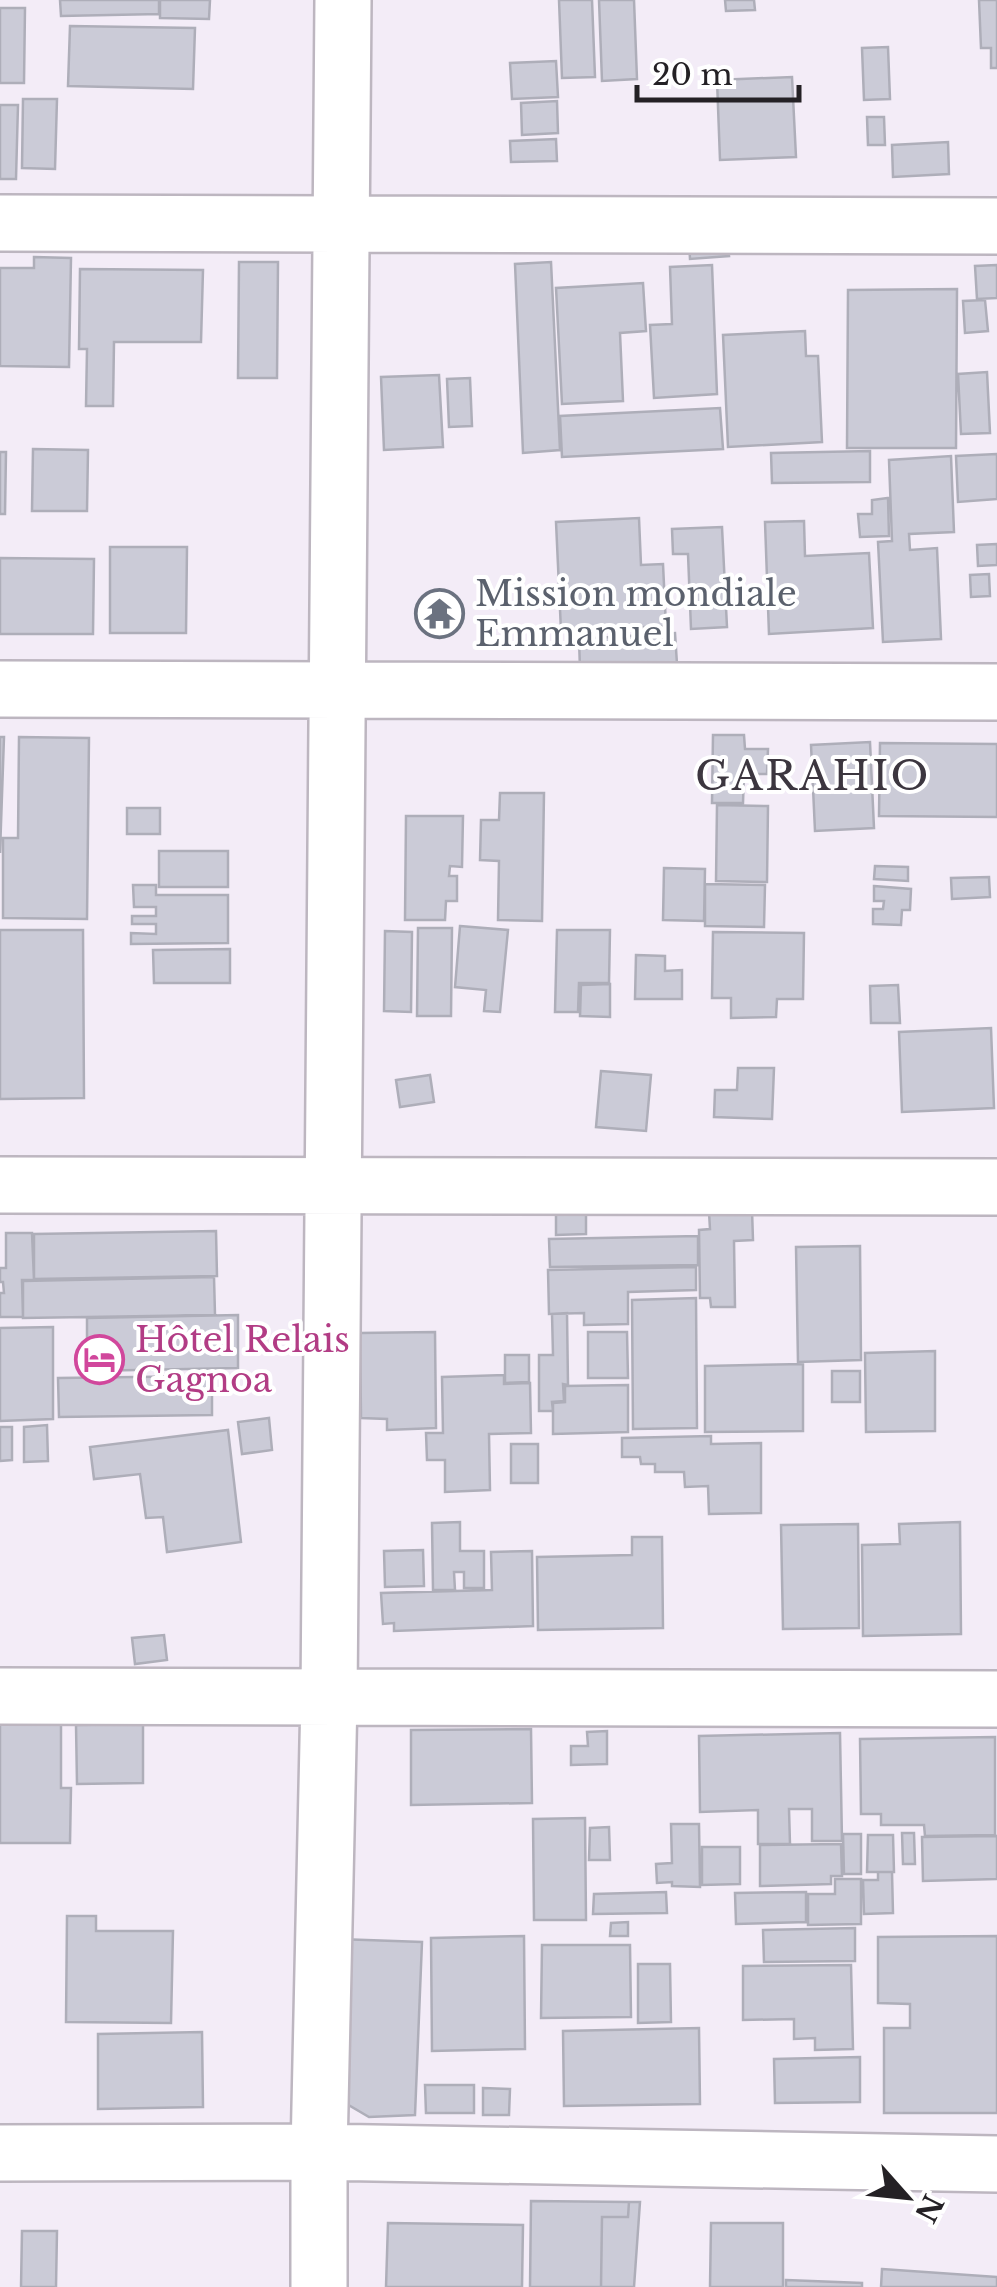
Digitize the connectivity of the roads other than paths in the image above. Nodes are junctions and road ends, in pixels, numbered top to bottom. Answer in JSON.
{"nodes":[{"id":1,"x":343,"y":0,"type":"edge"},
{"id":2,"x":0,"y":223,"type":"edge"},
{"id":3,"x":342,"y":224,"type":"junction"},
{"id":4,"x":997,"y":226,"type":"edge"},
{"id":5,"x":0,"y":689,"type":"edge"},
{"id":6,"x":338,"y":690,"type":"junction"},
{"id":7,"x":997,"y":692,"type":"edge"},
{"id":8,"x":0,"y":1185,"type":"edge"},
{"id":9,"x":333,"y":1186,"type":"junction"},
{"id":10,"x":997,"y":1187,"type":"edge"},
{"id":11,"x":0,"y":1696,"type":"edge"},
{"id":12,"x":329,"y":1698,"type":"junction"},
{"id":13,"x":997,"y":1700,"type":"edge"},
{"id":14,"x":318,"y":2152,"type":"junction"},
{"id":15,"x":0,"y":2154,"type":"edge"},
{"id":16,"x":997,"y":2164,"type":"edge"},
{"id":17,"x":319,"y":2287,"type":"edge"}],
"edges":[{"from":1,"to":3,"type":"street"},
{"from":2,"to":3,"type":"street"},
{"from":3,"to":4,"type":"street"},
{"from":3,"to":6,"type":"street"},
{"from":5,"to":6,"type":"street"},
{"from":6,"to":7,"type":"street"},
{"from":6,"to":9,"type":"street"},
{"from":8,"to":9,"type":"street"},
{"from":9,"to":10,"type":"street"},
{"from":9,"to":12,"type":"street"},
{"from":11,"to":12,"type":"street"},
{"from":12,"to":13,"type":"street"},
{"from":12,"to":14,"type":"street"},
{"from":14,"to":15,"type":"street"},
{"from":14,"to":16,"type":"street"},
{"from":14,"to":17,"type":"street"}]}
